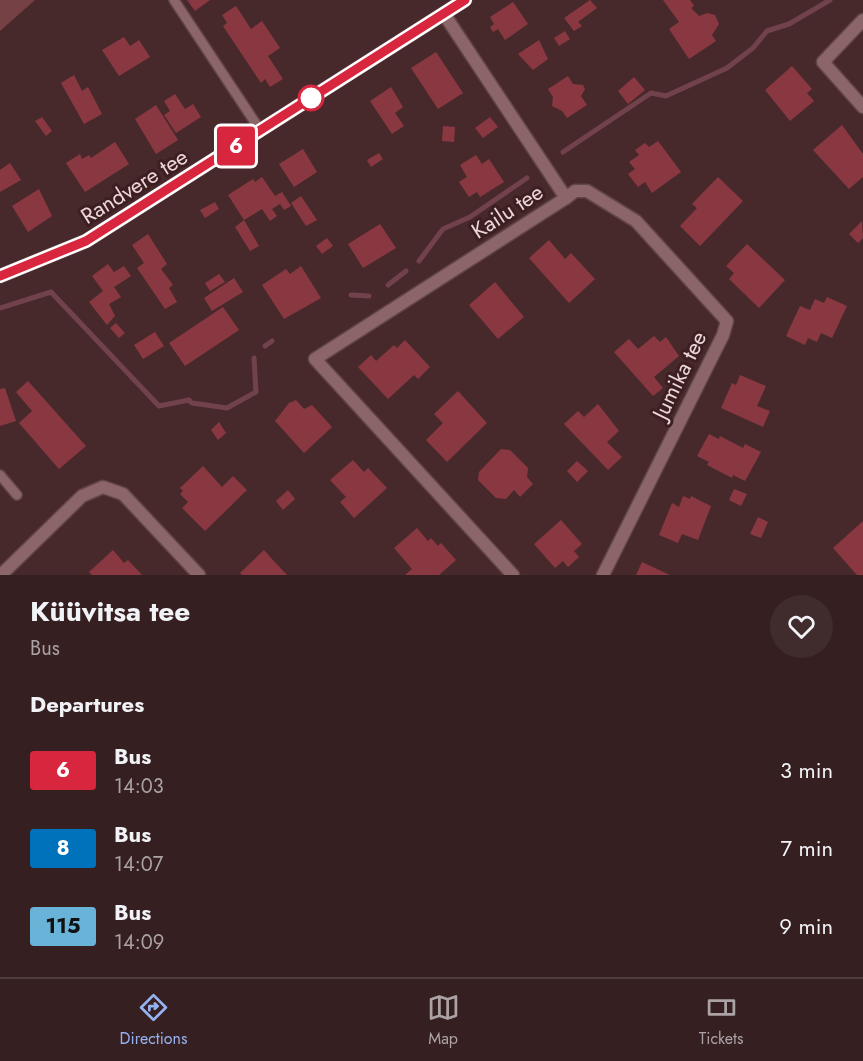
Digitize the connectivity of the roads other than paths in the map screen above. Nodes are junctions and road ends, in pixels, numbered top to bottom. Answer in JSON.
{"nodes":[{"id":1,"x":174,"y":0,"type":"edge"},
{"id":2,"x":465,"y":0,"type":"edge"},
{"id":3,"x":444,"y":14,"type":"junction"},
{"id":4,"x":863,"y":20,"type":"edge"},
{"id":5,"x":863,"y":107,"type":"edge"},
{"id":6,"x":260,"y":130,"type":"junction"},
{"id":7,"x":566,"y":198,"type":"junction"},
{"id":8,"x":0,"y":276,"type":"edge"},
{"id":9,"x":0,"y":475,"type":"edge"},
{"id":10,"x":17,"y":495,"type":"dead end"},
{"id":11,"x":5,"y":570,"type":"edge"},
{"id":12,"x":199,"y":575,"type":"edge"},
{"id":13,"x":513,"y":575,"type":"edge"},
{"id":14,"x":603,"y":575,"type":"edge"}],
"edges":[{"from":1,"to":6,"type":"lane"},
{"from":2,"to":3,"type":"main road","name":"Randvere tee"},
{"from":3,"to":6,"type":"main road","name":"Randvere tee"},
{"from":3,"to":7,"type":"street","name":"Kailu tee"},
{"from":4,"to":5,"type":"street"},
{"from":6,"to":8,"type":"main road","name":"Randvere tee"},
{"from":7,"to":13,"type":"street","name":"Kailu tee"},
{"from":7,"to":14,"type":"street","name":"Jumika tee"},
{"from":9,"to":10,"type":"lane"},
{"from":11,"to":12,"type":"street"}]}
